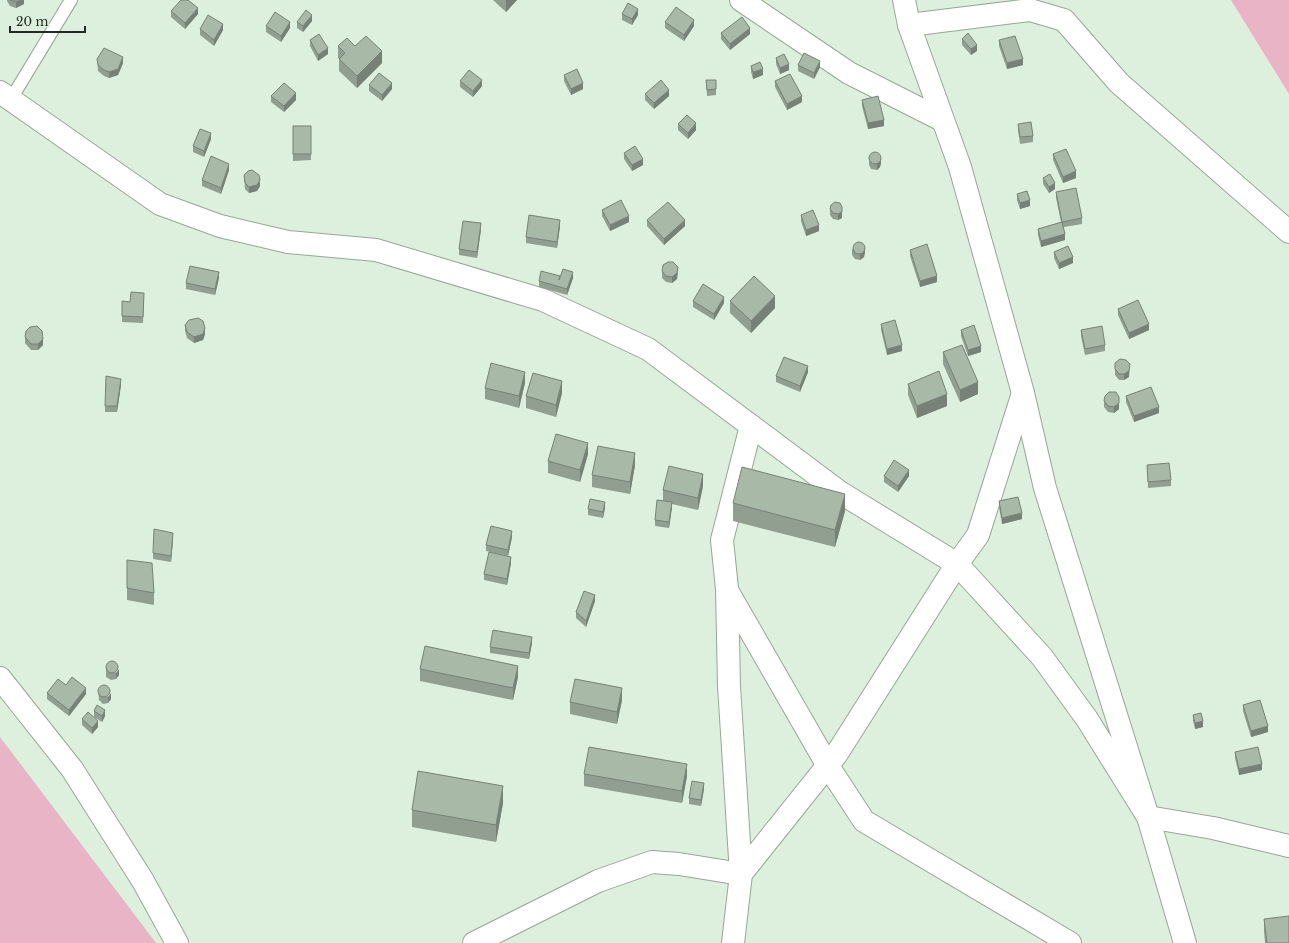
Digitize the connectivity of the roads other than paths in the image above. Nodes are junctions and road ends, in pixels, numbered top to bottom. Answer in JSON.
{"nodes":[{"id":1,"x":72,"y":0,"type":"edge"},
{"id":2,"x":741,"y":0,"type":"edge"},
{"id":3,"x":904,"y":0,"type":"edge"},
{"id":4,"x":909,"y":25,"type":"junction"},
{"id":5,"x":4,"y":102,"type":"edge"},
{"id":6,"x":942,"y":120,"type":"junction"},
{"id":7,"x":1289,"y":232,"type":"edge"},
{"id":8,"x":1023,"y":393,"type":"junction"},
{"id":9,"x":751,"y":426,"type":"junction"},
{"id":10,"x":957,"y":564,"type":"junction"},
{"id":11,"x":727,"y":589,"type":"junction"},
{"id":12,"x":0,"y":678,"type":"edge"},
{"id":13,"x":828,"y":766,"type":"junction"},
{"id":14,"x":1148,"y":817,"type":"junction"},
{"id":15,"x":1289,"y":846,"type":"edge"},
{"id":16,"x":741,"y":874,"type":"junction"},
{"id":17,"x":177,"y":943,"type":"edge"},
{"id":18,"x":474,"y":943,"type":"edge"},
{"id":19,"x":734,"y":943,"type":"edge"},
{"id":20,"x":1070,"y":943,"type":"edge"},
{"id":21,"x":1185,"y":943,"type":"edge"}],
"edges":[{"from":1,"to":5,"type":"lane"},
{"from":2,"to":6,"type":"street"},
{"from":3,"to":4,"type":"street"},
{"from":4,"to":6,"type":"street"},
{"from":4,"to":7,"type":"street"},
{"from":5,"to":9,"type":"street"},
{"from":6,"to":8,"type":"street"},
{"from":8,"to":10,"type":"street"},
{"from":8,"to":14,"type":"street"},
{"from":9,"to":10,"type":"street"},
{"from":9,"to":11,"type":"street"},
{"from":10,"to":13,"type":"street"},
{"from":10,"to":14,"type":"street"},
{"from":11,"to":13,"type":"street"},
{"from":11,"to":16,"type":"street"},
{"from":12,"to":17,"type":"street"},
{"from":13,"to":16,"type":"street"},
{"from":13,"to":20,"type":"street"},
{"from":14,"to":15,"type":"street"},
{"from":14,"to":21,"type":"street"},
{"from":16,"to":18,"type":"street"},
{"from":16,"to":19,"type":"street"}]}
